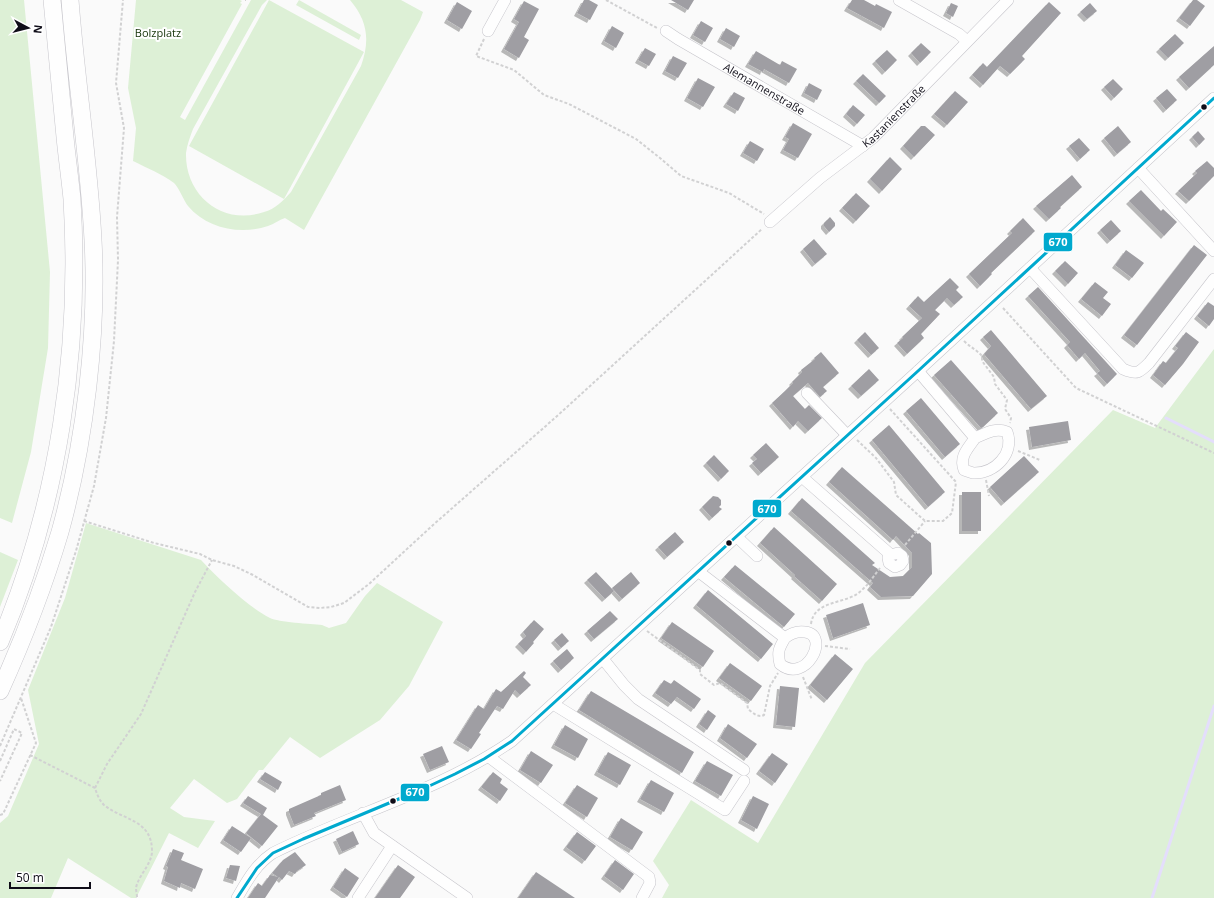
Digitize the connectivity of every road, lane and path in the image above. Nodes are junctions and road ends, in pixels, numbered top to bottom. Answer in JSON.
{"nodes":[{"id":1,"x":52,"y":0,"type":"edge"},
{"id":2,"x":70,"y":0,"type":"edge"},
{"id":3,"x":505,"y":0,"type":"edge"},
{"id":4,"x":606,"y":0,"type":"edge"},
{"id":5,"x":899,"y":0,"type":"edge"},
{"id":6,"x":1008,"y":0,"type":"edge"},
{"id":7,"x":488,"y":31,"type":"joint"},
{"id":8,"x":666,"y":31,"type":"joint"},
{"id":9,"x":967,"y":41,"type":"junction"},
{"id":10,"x":1214,"y":98,"type":"edge"},
{"id":11,"x":863,"y":146,"type":"junction"},
{"id":12,"x":1138,"y":168,"type":"junction"},
{"id":13,"x":770,"y":222,"type":"junction"},
{"id":14,"x":1214,"y":251,"type":"edge"},
{"id":15,"x":1030,"y":268,"type":"junction"},
{"id":16,"x":1214,"y":279,"type":"edge"},
{"id":17,"x":995,"y":300,"type":"junction"},
{"id":18,"x":958,"y":334,"type":"junction"},
{"id":19,"x":918,"y":371,"type":"junction"},
{"id":20,"x":807,"y":393,"type":"dead end"},
{"id":21,"x":884,"y":402,"type":"junction"},
{"id":22,"x":1007,"y":432,"type":"junction"},
{"id":23,"x":848,"y":434,"type":"junction"},
{"id":24,"x":975,"y":438,"type":"junction"},
{"id":25,"x":1009,"y":448,"type":"junction"},
{"id":26,"x":1214,"y":453,"type":"edge"},
{"id":27,"x":1040,"y":460,"type":"dead end"},
{"id":28,"x":985,"y":471,"type":"junction"},
{"id":29,"x":802,"y":477,"type":"junction"},
{"id":30,"x":989,"y":496,"type":"dead end"},
{"id":31,"x":84,"y":521,"type":"dead end"},
{"id":32,"x":925,"y":521,"type":"junction"},
{"id":33,"x":737,"y":537,"type":"junction"},
{"id":34,"x":757,"y":556,"type":"dead end"},
{"id":35,"x":893,"y":558,"type":"junction"},
{"id":36,"x":212,"y":560,"type":"junction"},
{"id":37,"x":699,"y":572,"type":"junction"},
{"id":38,"x":639,"y":626,"type":"junction"},
{"id":39,"x":812,"y":634,"type":"junction"},
{"id":40,"x":785,"y":638,"type":"junction"},
{"id":41,"x":0,"y":642,"type":"edge"},
{"id":42,"x":850,"y":649,"type":"dead end"},
{"id":43,"x":603,"y":659,"type":"junction"},
{"id":44,"x":782,"y":666,"type":"junction"},
{"id":45,"x":800,"y":668,"type":"junction"},
{"id":46,"x":0,"y":691,"type":"edge"},
{"id":47,"x":21,"y":697,"type":"dead end"},
{"id":48,"x":812,"y":700,"type":"dead end"},
{"id":49,"x":554,"y":704,"type":"junction"},
{"id":50,"x":30,"y":755,"type":"junction"},
{"id":51,"x":489,"y":756,"type":"junction"},
{"id":52,"x":0,"y":761,"type":"edge"},
{"id":53,"x":0,"y":781,"type":"edge"},
{"id":54,"x":95,"y":788,"type":"junction"},
{"id":55,"x":363,"y":812,"type":"junction"},
{"id":56,"x":0,"y":815,"type":"edge"},
{"id":57,"x":392,"y":846,"type":"junction"},
{"id":58,"x":138,"y":898,"type":"edge"},
{"id":59,"x":237,"y":898,"type":"edge"},
{"id":60,"x":358,"y":898,"type":"edge"},
{"id":61,"x":467,"y":898,"type":"edge"},
{"id":62,"x":642,"y":898,"type":"edge"}],
"edges":[{"from":1,"to":41,"type":"highway"},
{"from":2,"to":46,"type":"highway"},
{"from":3,"to":7,"type":"street"},
{"from":4,"to":8,"type":"path"},
{"from":5,"to":9,"type":"street"},
{"from":6,"to":9,"type":"street","name":"Kastanienstraße"},
{"from":7,"to":13,"type":"path"},
{"from":8,"to":11,"type":"street","name":"Alemannenstraße"},
{"from":9,"to":11,"type":"street","name":"Kastanienstraße"},
{"from":10,"to":12,"type":"street"},
{"from":11,"to":13,"type":"street","name":"Kastanienstraße"},
{"from":12,"to":14,"type":"street"},
{"from":12,"to":15,"type":"street"},
{"from":13,"to":36,"type":"path"},
{"from":15,"to":16,"type":"street"},
{"from":15,"to":17,"type":"street"},
{"from":17,"to":18,"type":"street"},
{"from":17,"to":26,"type":"path"},
{"from":18,"to":19,"type":"street"},
{"from":18,"to":22,"type":"path"},
{"from":19,"to":21,"type":"street"},
{"from":19,"to":24,"type":"street"},
{"from":20,"to":23,"type":"street"},
{"from":21,"to":23,"type":"street"},
{"from":21,"to":32,"type":"path"},
{"from":22,"to":24,"type":"street"},
{"from":22,"to":25,"type":"street"},
{"from":23,"to":29,"type":"street"},
{"from":23,"to":32,"type":"path"},
{"from":24,"to":28,"type":"street"},
{"from":25,"to":27,"type":"path"},
{"from":25,"to":28,"type":"street"},
{"from":28,"to":30,"type":"path"},
{"from":29,"to":33,"type":"street"},
{"from":29,"to":35,"type":"street"},
{"from":31,"to":36,"type":"path"},
{"from":32,"to":35,"type":"path"},
{"from":33,"to":34,"type":"street"},
{"from":33,"to":37,"type":"street"},
{"from":35,"to":39,"type":"path"},
{"from":36,"to":54,"type":"path"},
{"from":37,"to":38,"type":"street"},
{"from":37,"to":40,"type":"street"},
{"from":38,"to":43,"type":"street"},
{"from":38,"to":44,"type":"path"},
{"from":39,"to":40,"type":"street"},
{"from":39,"to":42,"type":"path"},
{"from":39,"to":45,"type":"street"},
{"from":40,"to":44,"type":"street"},
{"from":43,"to":49,"type":"street"},
{"from":43,"to":49,"type":"street"},
{"from":44,"to":45,"type":"street"},
{"from":45,"to":48,"type":"path"},
{"from":47,"to":50,"type":"path"},
{"from":49,"to":51,"type":"street"},
{"from":50,"to":54,"type":"path"},
{"from":50,"to":56,"type":"path"},
{"from":51,"to":55,"type":"street"},
{"from":51,"to":62,"type":"street"},
{"from":52,"to":53,"type":"path"},
{"from":54,"to":58,"type":"path"},
{"from":55,"to":57,"type":"street"},
{"from":55,"to":59,"type":"street"},
{"from":57,"to":60,"type":"street"},
{"from":57,"to":61,"type":"street"}]}
